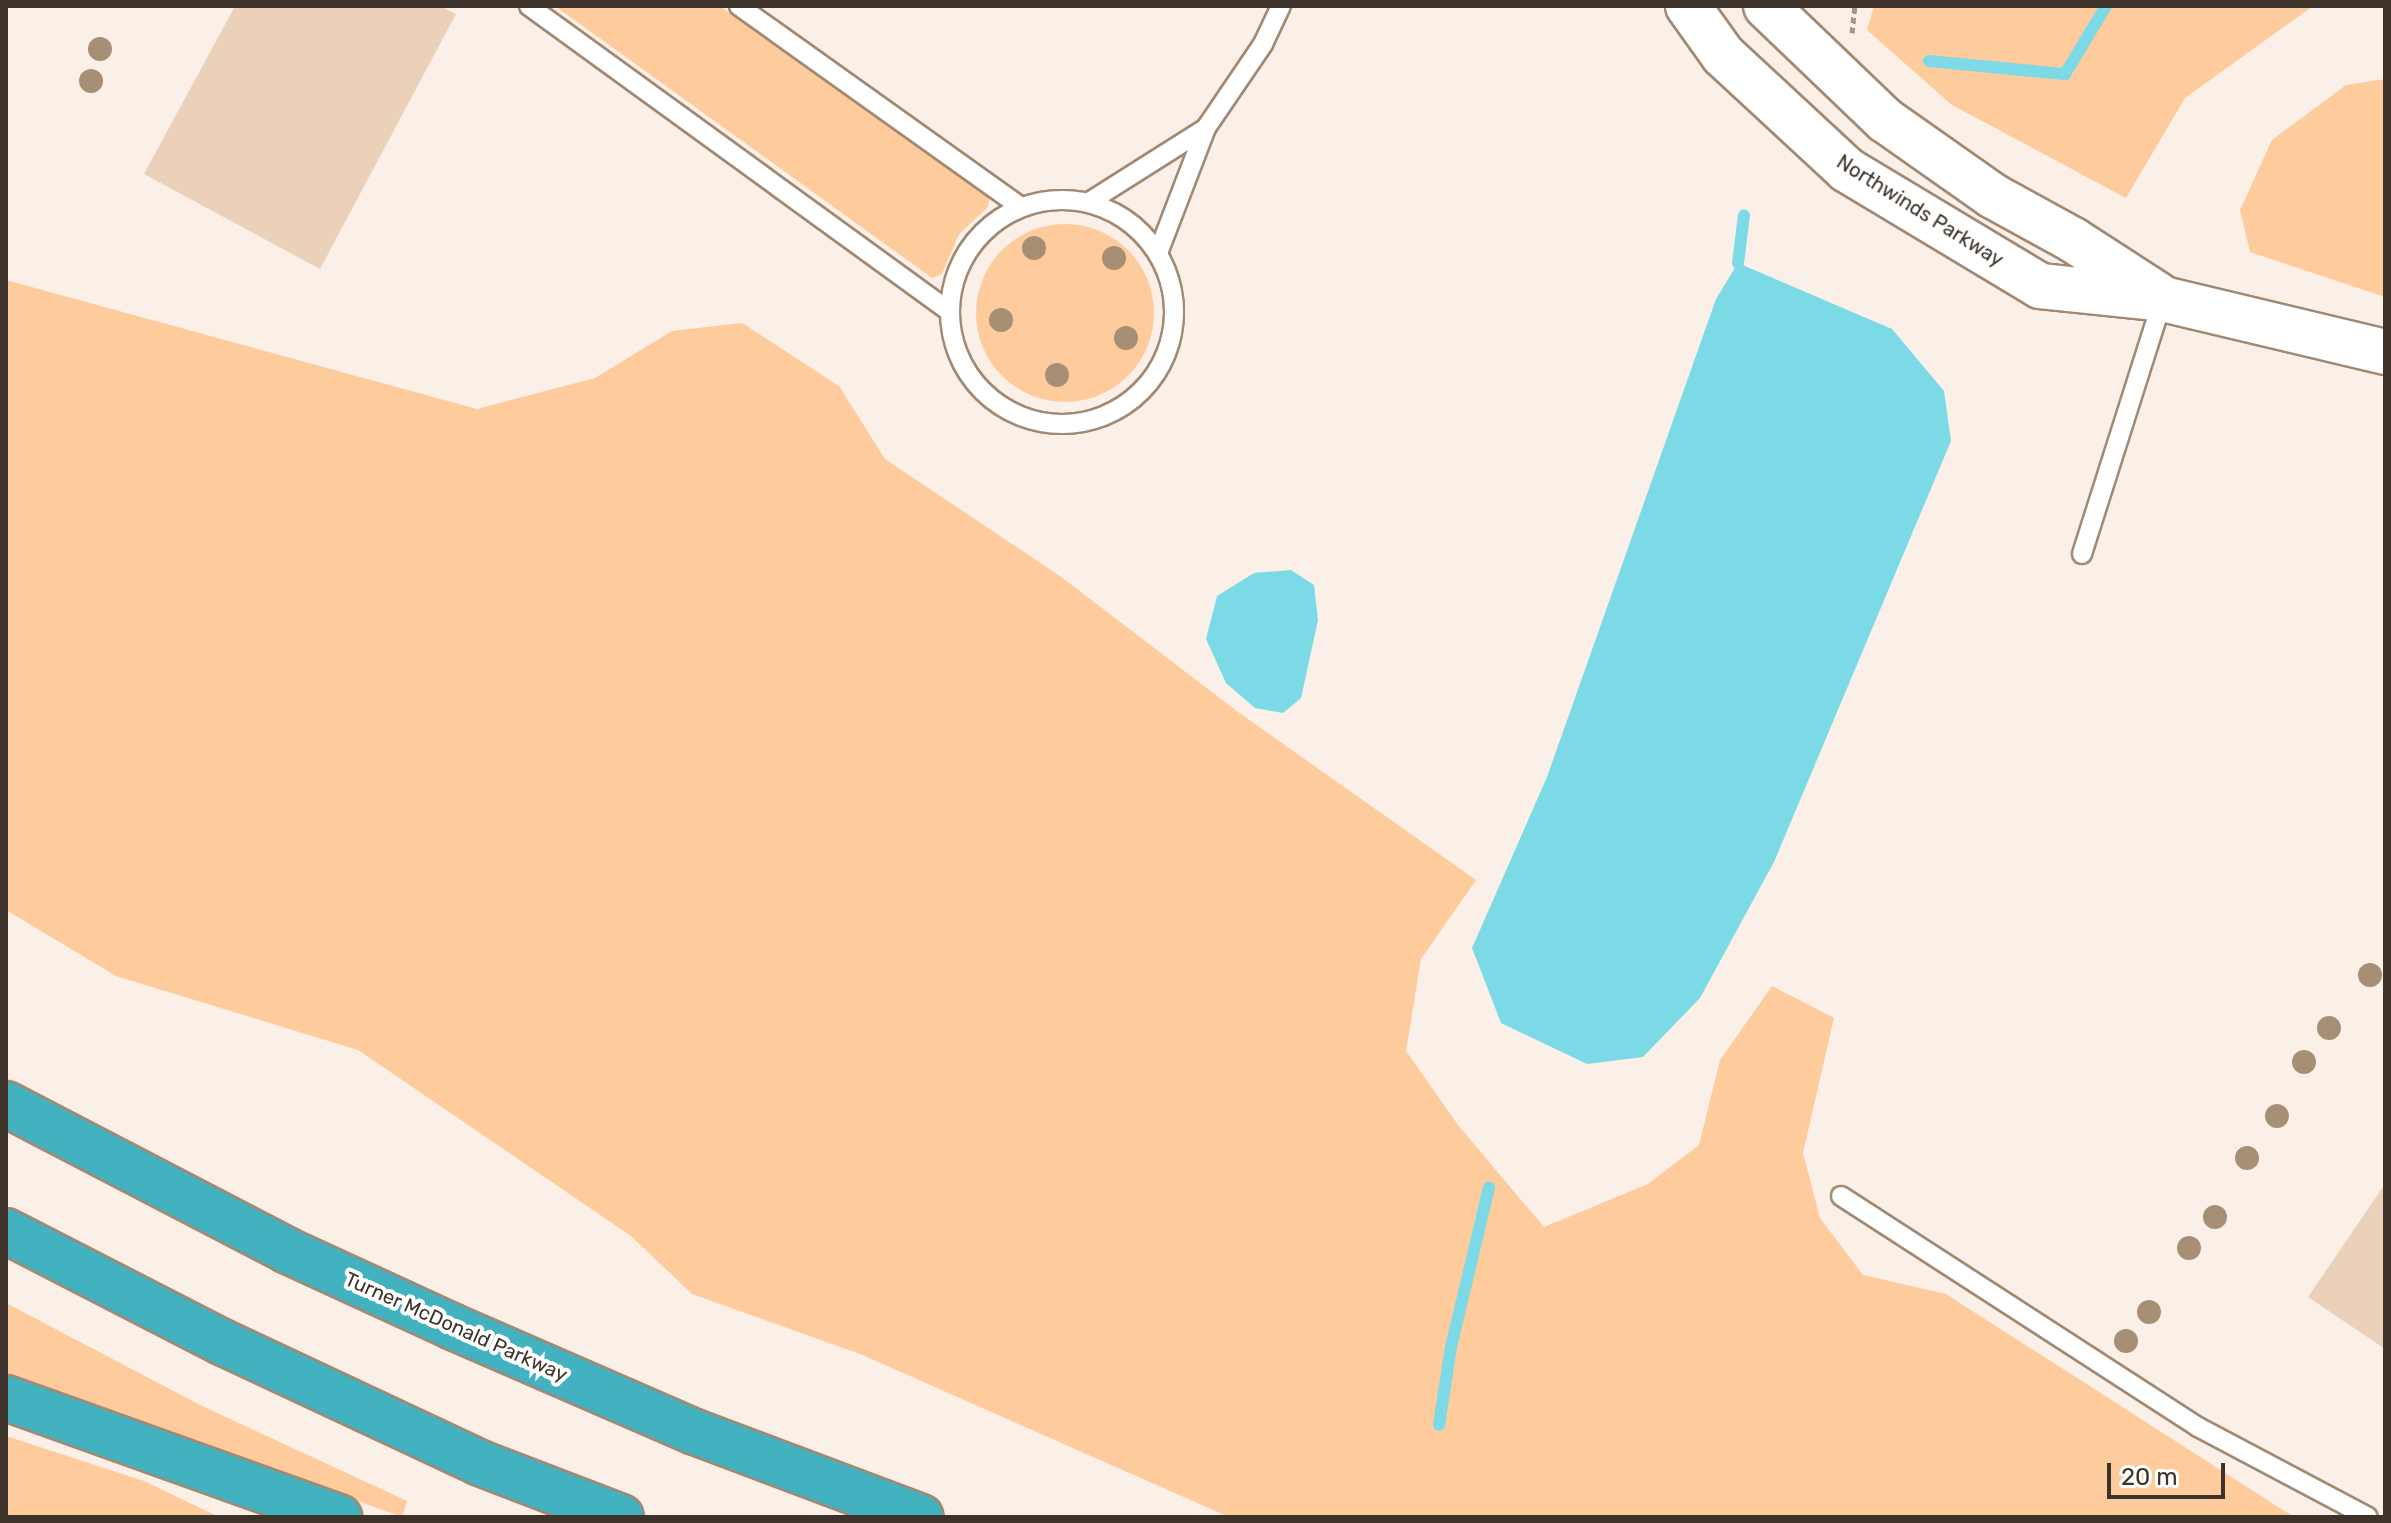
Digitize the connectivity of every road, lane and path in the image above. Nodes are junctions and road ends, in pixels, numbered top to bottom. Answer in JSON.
{"nodes":[{"id":1,"x":529,"y":6,"type":"edge"},
{"id":2,"x":739,"y":6,"type":"edge"},
{"id":3,"x":1281,"y":6,"type":"edge"},
{"id":4,"x":1688,"y":6,"type":"edge"},
{"id":5,"x":1766,"y":6,"type":"edge"},
{"id":6,"x":1855,"y":6,"type":"edge"},
{"id":7,"x":1850,"y":46,"type":"dead end"},
{"id":8,"x":1206,"y":128,"type":"junction"},
{"id":9,"x":1089,"y":202,"type":"junction"},
{"id":10,"x":1021,"y":207,"type":"junction"},
{"id":11,"x":1158,"y":253,"type":"junction"},
{"id":12,"x":2163,"y":299,"type":"junction"},
{"id":13,"x":949,"y":311,"type":"junction"},
{"id":14,"x":2385,"y":352,"type":"edge"},
{"id":15,"x":2082,"y":554,"type":"dead end"},
{"id":16,"x":6,"y":1104,"type":"edge"},
{"id":17,"x":1841,"y":1196,"type":"dead end"},
{"id":18,"x":6,"y":1231,"type":"edge"},
{"id":19,"x":6,"y":1398,"type":"edge"},
{"id":20,"x":339,"y":1517,"type":"edge"},
{"id":21,"x":621,"y":1517,"type":"edge"},
{"id":22,"x":921,"y":1517,"type":"edge"},
{"id":23,"x":2368,"y":1517,"type":"edge"}],
"edges":[{"from":1,"to":13,"type":"lane"},
{"from":2,"to":10,"type":"lane"},
{"from":3,"to":8,"type":"lane"},
{"from":4,"to":12,"type":"street","name":"Northwinds Parkway"},
{"from":5,"to":12,"type":"street","name":"Northwinds Parkway"},
{"from":6,"to":7,"type":"path"},
{"from":8,"to":9,"type":"lane"},
{"from":8,"to":11,"type":"lane"},
{"from":9,"to":10,"type":"lane"},
{"from":9,"to":11,"type":"lane"},
{"from":10,"to":13,"type":"lane"},
{"from":11,"to":13,"type":"lane"},
{"from":12,"to":14,"type":"street","name":"Northwinds Parkway"},
{"from":12,"to":15,"type":"lane"},
{"from":16,"to":22,"type":"highway","name":"Turner McDonald Parkway"},
{"from":17,"to":23,"type":"lane"},
{"from":18,"to":21,"type":"highway"},
{"from":19,"to":20,"type":"highway"}]}
